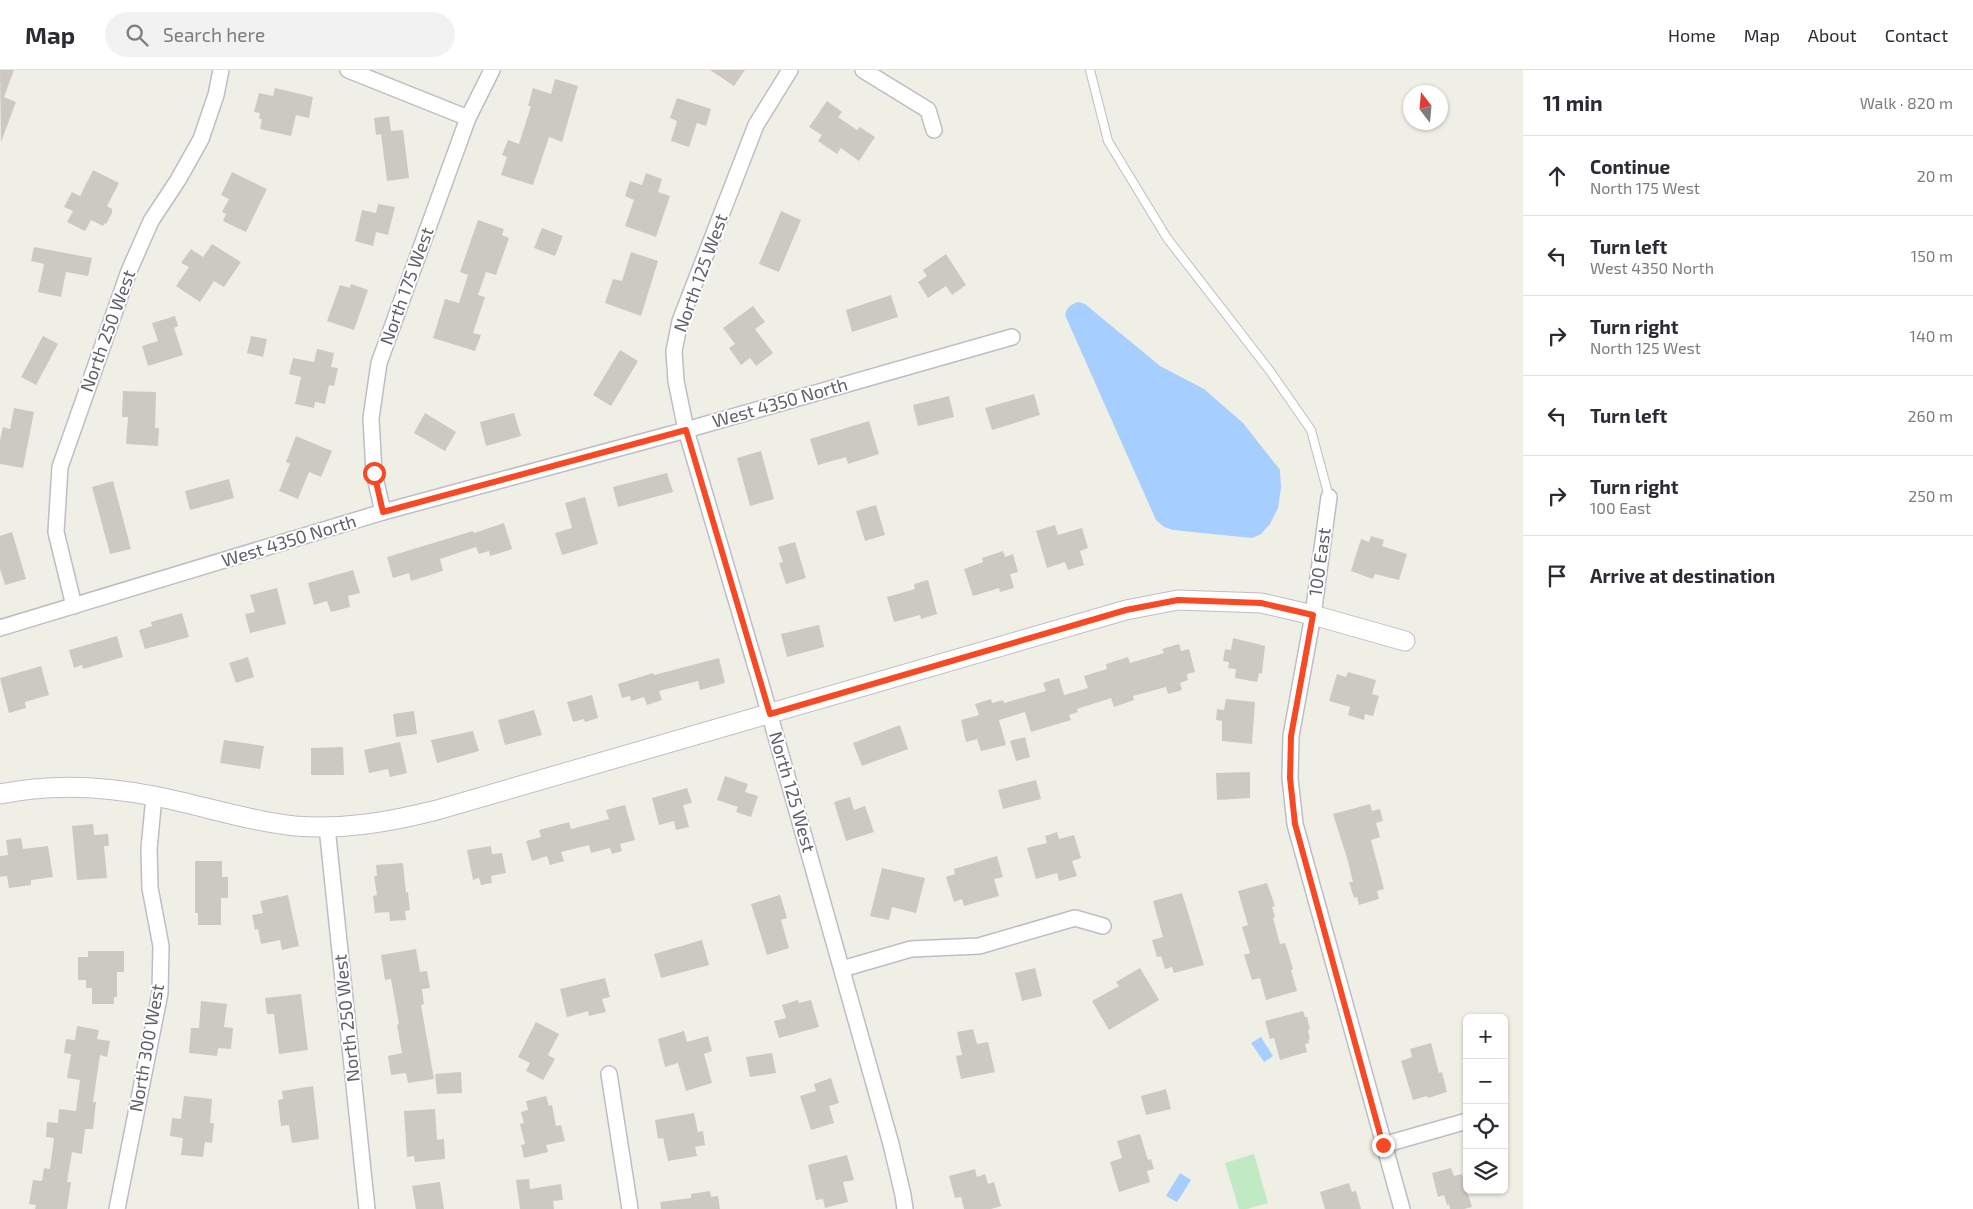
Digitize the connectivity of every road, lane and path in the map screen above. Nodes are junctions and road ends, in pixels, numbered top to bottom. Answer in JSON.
{"nodes":[{"id":1,"x":222,"y":70,"type":"edge"},
{"id":2,"x":348,"y":70,"type":"edge"},
{"id":3,"x":492,"y":70,"type":"edge"},
{"id":4,"x":790,"y":70,"type":"edge"},
{"id":5,"x":863,"y":70,"type":"edge"},
{"id":6,"x":1090,"y":70,"type":"edge"},
{"id":7,"x":468,"y":118,"type":"junction"},
{"id":8,"x":934,"y":130,"type":"dead end"},
{"id":9,"x":1012,"y":337,"type":"dead end"},
{"id":10,"x":686,"y":430,"type":"junction"},
{"id":11,"x":1329,"y":497,"type":"joint"},
{"id":12,"x":383,"y":512,"type":"junction"},
{"id":13,"x":74,"y":606,"type":"junction"},
{"id":14,"x":1313,"y":615,"type":"junction"},
{"id":15,"x":0,"y":628,"type":"edge"},
{"id":16,"x":1405,"y":641,"type":"dead end"},
{"id":17,"x":770,"y":714,"type":"junction"},
{"id":18,"x":0,"y":794,"type":"edge"},
{"id":19,"x":154,"y":796,"type":"junction"},
{"id":20,"x":327,"y":827,"type":"junction"},
{"id":21,"x":1103,"y":926,"type":"dead end"},
{"id":22,"x":842,"y":969,"type":"junction"},
{"id":23,"x":609,"y":1074,"type":"dead end"},
{"id":24,"x":1463,"y":1122,"type":"edge"},
{"id":25,"x":1383,"y":1145,"type":"junction"},
{"id":26,"x":117,"y":1209,"type":"edge"},
{"id":27,"x":367,"y":1209,"type":"edge"},
{"id":28,"x":630,"y":1209,"type":"edge"},
{"id":29,"x":905,"y":1209,"type":"edge"},
{"id":30,"x":1402,"y":1209,"type":"edge"}],
"edges":[{"from":1,"to":13,"type":"street","name":"North 250 West"},
{"from":2,"to":7,"type":"street"},
{"from":3,"to":7,"type":"street","name":"North 175 West"},
{"from":4,"to":10,"type":"street","name":"North 125 West"},
{"from":5,"to":8,"type":"street"},
{"from":6,"to":11,"type":"lane"},
{"from":7,"to":12,"type":"street","name":"North 175 West"},
{"from":9,"to":10,"type":"street","name":"West 4350 North"},
{"from":10,"to":12,"type":"street","name":"West 4350 North"},
{"from":10,"to":17,"type":"street","name":"North 125 West"},
{"from":11,"to":14,"type":"street","name":"100 East"},
{"from":12,"to":13,"type":"street","name":"West 4350 North"},
{"from":13,"to":15,"type":"street","name":"West 4350 North"},
{"from":14,"to":16,"type":"street"},
{"from":14,"to":17,"type":"street"},
{"from":14,"to":25,"type":"street","name":"100 East"},
{"from":17,"to":20,"type":"street"},
{"from":17,"to":22,"type":"street","name":"North 125 West"},
{"from":18,"to":19,"type":"street"},
{"from":19,"to":20,"type":"street"},
{"from":19,"to":26,"type":"street","name":"North 300 West"},
{"from":20,"to":27,"type":"street","name":"North 250 West"},
{"from":21,"to":22,"type":"street"},
{"from":22,"to":29,"type":"street","name":"North 125 West"},
{"from":23,"to":28,"type":"street"},
{"from":24,"to":25,"type":"street"},
{"from":25,"to":30,"type":"street","name":"100 East"}]}
